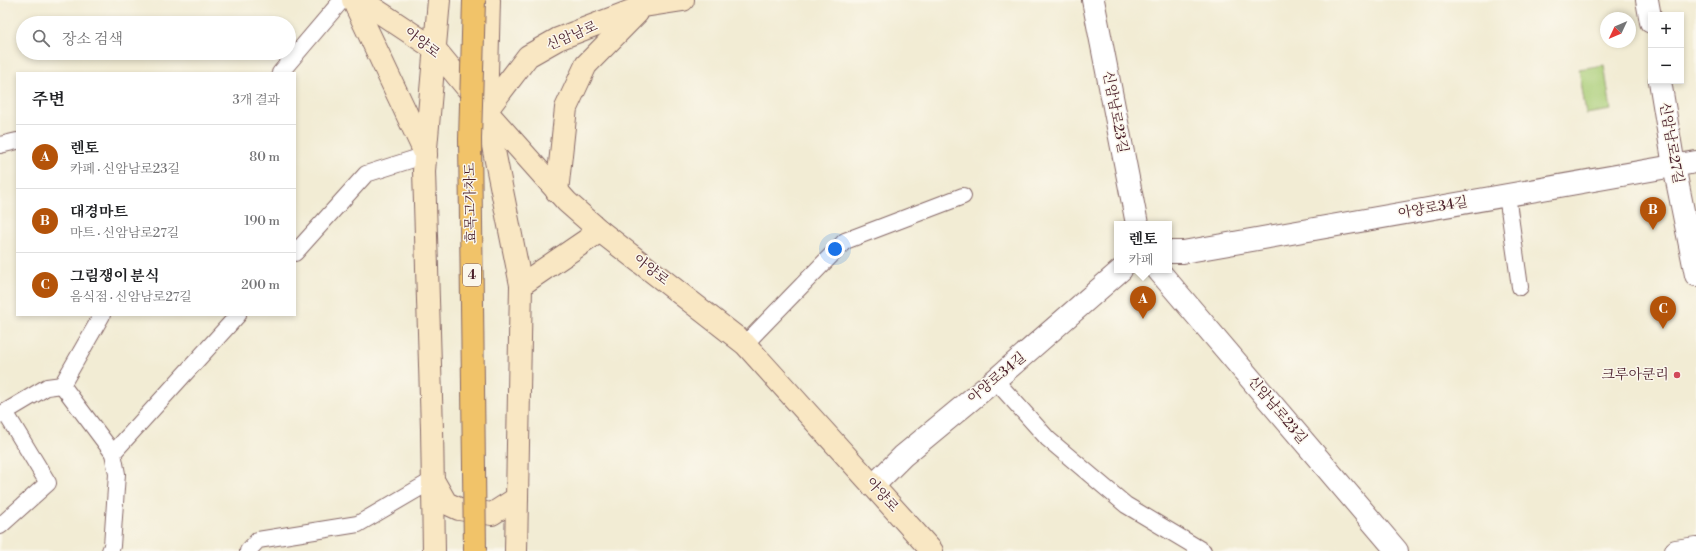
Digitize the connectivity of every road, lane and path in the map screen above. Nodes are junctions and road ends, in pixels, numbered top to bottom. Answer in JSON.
{"nodes":[{"id":1,"x":342,"y":0,"type":"edge"},
{"id":2,"x":353,"y":0,"type":"edge"},
{"id":3,"x":361,"y":0,"type":"edge"},
{"id":4,"x":439,"y":0,"type":"edge"},
{"id":5,"x":474,"y":0,"type":"edge"},
{"id":6,"x":489,"y":0,"type":"edge"},
{"id":7,"x":683,"y":0,"type":"edge"},
{"id":8,"x":1093,"y":0,"type":"edge"},
{"id":9,"x":1647,"y":0,"type":"edge"},
{"id":10,"x":644,"y":6,"type":"junction"},
{"id":11,"x":1649,"y":12,"type":"edge"},
{"id":12,"x":435,"y":49,"type":"junction"},
{"id":13,"x":296,"y":54,"type":"edge"},
{"id":14,"x":291,"y":60,"type":"edge"},
{"id":15,"x":281,"y":72,"type":"edge"},
{"id":16,"x":1660,"y":84,"type":"edge"},
{"id":17,"x":486,"y":110,"type":"junction"},
{"id":18,"x":16,"y":141,"type":"edge"},
{"id":19,"x":0,"y":145,"type":"edge"},
{"id":20,"x":426,"y":155,"type":"junction"},
{"id":21,"x":1696,"y":162,"type":"edge"},
{"id":22,"x":1674,"y":166,"type":"junction"},
{"id":23,"x":557,"y":192,"type":"junction"},
{"id":24,"x":1507,"y":195,"type":"junction"},
{"id":25,"x":963,"y":196,"type":"dead end"},
{"id":26,"x":1136,"y":221,"type":"edge"},
{"id":27,"x":600,"y":231,"type":"junction"},
{"id":28,"x":296,"y":252,"type":"edge"},
{"id":29,"x":1172,"y":252,"type":"edge"},
{"id":30,"x":1118,"y":273,"type":"edge"},
{"id":31,"x":1161,"y":273,"type":"edge"},
{"id":32,"x":1696,"y":275,"type":"edge"},
{"id":33,"x":521,"y":285,"type":"junction"},
{"id":34,"x":1520,"y":287,"type":"dead end"},
{"id":35,"x":101,"y":316,"type":"edge"},
{"id":36,"x":237,"y":316,"type":"edge"},
{"id":37,"x":745,"y":344,"type":"junction"},
{"id":38,"x":995,"y":380,"type":"junction"},
{"id":39,"x":62,"y":385,"type":"junction"},
{"id":40,"x":2,"y":413,"type":"edge"},
{"id":41,"x":112,"y":453,"type":"junction"},
{"id":42,"x":433,"y":480,"type":"junction"},
{"id":43,"x":873,"y":486,"type":"junction"},
{"id":44,"x":516,"y":498,"type":"junction"},
{"id":45,"x":0,"y":526,"type":"edge"},
{"id":46,"x":1696,"y":548,"type":"edge"},
{"id":47,"x":110,"y":551,"type":"edge"},
{"id":48,"x":248,"y":551,"type":"edge"},
{"id":49,"x":434,"y":551,"type":"edge"},
{"id":50,"x":475,"y":551,"type":"edge"},
{"id":51,"x":516,"y":551,"type":"edge"},
{"id":52,"x":932,"y":551,"type":"edge"},
{"id":53,"x":1203,"y":551,"type":"edge"},
{"id":54,"x":1397,"y":551,"type":"edge"},
{"id":55,"x":1676,"y":551,"type":"edge"}],
"edges":[{"from":1,"to":13,"type":"lane"},
{"from":2,"to":20,"type":"main road"},
{"from":3,"to":12,"type":"main road","name":"아양로"},
{"from":4,"to":12,"type":"main road"},
{"from":5,"to":50,"type":"main road","name":"효목고가차도","number":"4","bridge":true},
{"from":6,"to":17,"type":"main road"},
{"from":7,"to":10,"type":"main road","name":"신암남로"},
{"from":8,"to":26,"type":"street","name":"신암남로23길"},
{"from":9,"to":11,"type":"street"},
{"from":10,"to":17,"type":"main road","name":"신암남로"},
{"from":10,"to":23,"type":"main road"},
{"from":12,"to":17,"type":"main road","name":"아양로"},
{"from":12,"to":20,"type":"main road"},
{"from":14,"to":15,"type":"lane"},
{"from":16,"to":22,"type":"street","name":"신암남로27길"},
{"from":17,"to":23,"type":"main road","name":"아양로"},
{"from":17,"to":33,"type":"main road"},
{"from":18,"to":19,"type":"lane"},
{"from":20,"to":28,"type":"lane"},
{"from":20,"to":42,"type":"main road"},
{"from":21,"to":22,"type":"street","name":"아양로34길"},
{"from":22,"to":24,"type":"street","name":"아양로34길"},
{"from":22,"to":32,"type":"street","name":"신암남로27길"},
{"from":23,"to":27,"type":"main road","name":"아양로"},
{"from":24,"to":29,"type":"street","name":"아양로34길"},
{"from":24,"to":34,"type":"lane"},
{"from":25,"to":37,"type":"lane"},
{"from":27,"to":33,"type":"main road"},
{"from":27,"to":37,"type":"main road","name":"아양로"},
{"from":30,"to":38,"type":"street","name":"아양로34길"},
{"from":31,"to":54,"type":"street","name":"신암남로23길"},
{"from":33,"to":44,"type":"main road"},
{"from":35,"to":39,"type":"lane"},
{"from":36,"to":41,"type":"lane"},
{"from":37,"to":43,"type":"main road","name":"아양로"},
{"from":38,"to":43,"type":"street","name":"아양로34길"},
{"from":38,"to":53,"type":"lane"},
{"from":39,"to":40,"type":"lane"},
{"from":39,"to":41,"type":"lane"},
{"from":40,"to":45,"type":"lane"},
{"from":41,"to":47,"type":"lane"},
{"from":42,"to":44,"type":"main road"},
{"from":42,"to":48,"type":"lane"},
{"from":42,"to":49,"type":"main road"},
{"from":43,"to":52,"type":"main road","name":"아양로"},
{"from":44,"to":51,"type":"main road"},
{"from":46,"to":55,"type":"street"}]}
